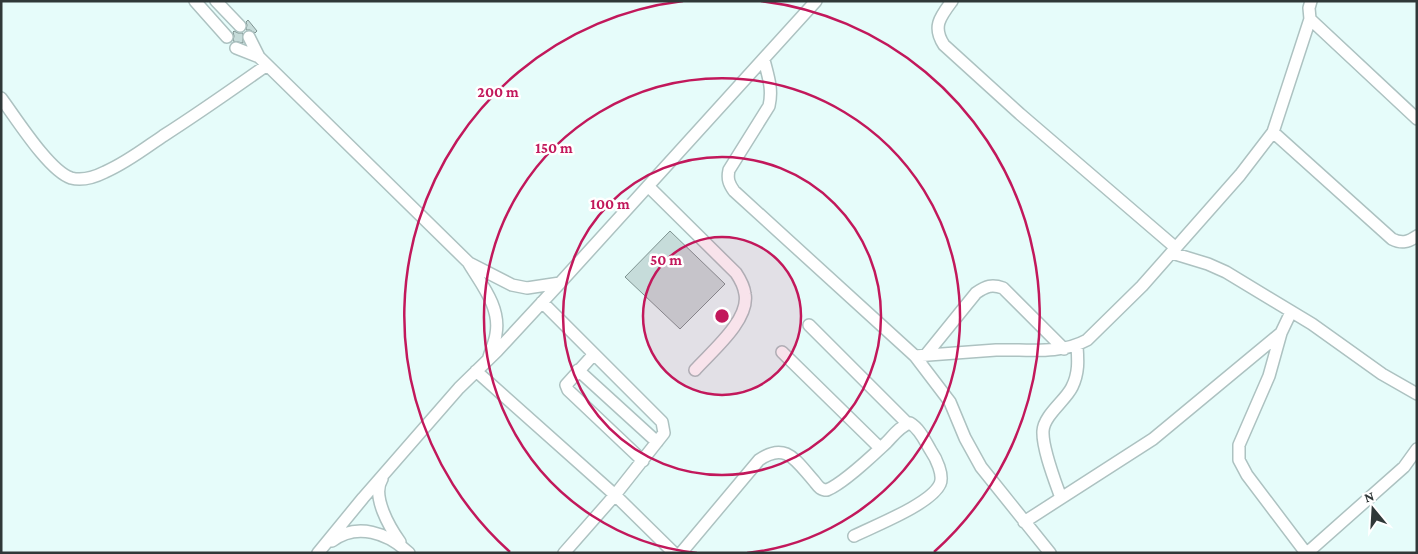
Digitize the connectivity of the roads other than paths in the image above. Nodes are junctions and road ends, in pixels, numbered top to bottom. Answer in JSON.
{"nodes":[{"id":1,"x":195,"y":1,"type":"edge"},
{"id":2,"x":216,"y":1,"type":"edge"},
{"id":3,"x":816,"y":1,"type":"edge"},
{"id":4,"x":952,"y":1,"type":"edge"},
{"id":5,"x":1308,"y":7,"type":"edge"},
{"id":6,"x":240,"y":26,"type":"dead end"},
{"id":7,"x":227,"y":37,"type":"dead end"},
{"id":8,"x":249,"y":37,"type":"dead end"},
{"id":9,"x":236,"y":48,"type":"dead end"},
{"id":10,"x":764,"y":60,"type":"junction"},
{"id":11,"x":263,"y":61,"type":"junction"},
{"id":12,"x":1,"y":98,"type":"edge"},
{"id":13,"x":1417,"y":119,"type":"edge"},
{"id":14,"x":1273,"y":132,"type":"junction"},
{"id":15,"x":648,"y":186,"type":"junction"},
{"id":16,"x":1417,"y":236,"type":"edge"},
{"id":17,"x":1174,"y":250,"type":"junction"},
{"id":18,"x":468,"y":262,"type":"junction"},
{"id":19,"x":560,"y":283,"type":"junction"},
{"id":20,"x":542,"y":302,"type":"junction"},
{"id":21,"x":1291,"y":312,"type":"junction"},
{"id":22,"x":809,"y":325,"type":"dead end"},
{"id":23,"x":1280,"y":333,"type":"junction"},
{"id":24,"x":1077,"y":346,"type":"junction"},
{"id":25,"x":1064,"y":349,"type":"junction"},
{"id":26,"x":782,"y":352,"type":"dead end"},
{"id":27,"x":594,"y":354,"type":"junction"},
{"id":28,"x":920,"y":356,"type":"junction"},
{"id":29,"x":488,"y":360,"type":"junction"},
{"id":30,"x":578,"y":370,"type":"junction"},
{"id":31,"x":695,"y":370,"type":"dead end"},
{"id":32,"x":476,"y":371,"type":"junction"},
{"id":33,"x":1417,"y":394,"type":"edge"},
{"id":34,"x":908,"y":424,"type":"junction"},
{"id":35,"x":657,"y":442,"type":"junction"},
{"id":36,"x":880,"y":448,"type":"junction"},
{"id":37,"x":1417,"y":449,"type":"edge"},
{"id":38,"x":643,"y":461,"type":"junction"},
{"id":39,"x":388,"y":469,"type":"junction"},
{"id":40,"x":615,"y":495,"type":"junction"},
{"id":41,"x":1061,"y":498,"type":"junction"},
{"id":42,"x":1024,"y":522,"type":"junction"},
{"id":43,"x":854,"y":536,"type":"dead end"},
{"id":44,"x":320,"y":550,"type":"edge"},
{"id":45,"x":406,"y":550,"type":"edge"},
{"id":46,"x":564,"y":553,"type":"edge"},
{"id":47,"x":674,"y":553,"type":"edge"},
{"id":48,"x":681,"y":553,"type":"edge"},
{"id":49,"x":1050,"y":553,"type":"edge"},
{"id":50,"x":1306,"y":553,"type":"edge"}],
"edges":[{"from":1,"to":7,"type":"street"},
{"from":2,"to":6,"type":"street"},
{"from":3,"to":10,"type":"street"},
{"from":4,"to":17,"type":"street"},
{"from":5,"to":13,"type":"street"},
{"from":5,"to":14,"type":"street"},
{"from":8,"to":11,"type":"street"},
{"from":9,"to":11,"type":"street"},
{"from":10,"to":15,"type":"street"},
{"from":10,"to":28,"type":"street"},
{"from":11,"to":12,"type":"street"},
{"from":11,"to":18,"type":"street"},
{"from":14,"to":16,"type":"street"},
{"from":14,"to":17,"type":"street"},
{"from":15,"to":19,"type":"street"},
{"from":15,"to":31,"type":"street"},
{"from":17,"to":21,"type":"street"},
{"from":17,"to":24,"type":"street"},
{"from":18,"to":19,"type":"street"},
{"from":18,"to":29,"type":"street"},
{"from":19,"to":20,"type":"street"},
{"from":20,"to":27,"type":"street"},
{"from":20,"to":29,"type":"street"},
{"from":21,"to":23,"type":"street"},
{"from":21,"to":33,"type":"street"},
{"from":22,"to":34,"type":"street"},
{"from":23,"to":41,"type":"street"},
{"from":23,"to":50,"type":"street"},
{"from":24,"to":25,"type":"street"},
{"from":24,"to":41,"type":"street"},
{"from":25,"to":28,"type":"street"},
{"from":25,"to":28,"type":"street"},
{"from":26,"to":36,"type":"street"},
{"from":27,"to":30,"type":"street"},
{"from":27,"to":35,"type":"street"},
{"from":28,"to":42,"type":"street"},
{"from":29,"to":32,"type":"street"},
{"from":30,"to":35,"type":"street"},
{"from":30,"to":38,"type":"street"},
{"from":32,"to":39,"type":"street"},
{"from":32,"to":40,"type":"street"},
{"from":34,"to":36,"type":"street"},
{"from":34,"to":43,"type":"street"},
{"from":35,"to":38,"type":"street"},
{"from":36,"to":48,"type":"street"},
{"from":37,"to":50,"type":"street"},
{"from":38,"to":40,"type":"street"},
{"from":39,"to":44,"type":"street"},
{"from":39,"to":45,"type":"street"},
{"from":40,"to":46,"type":"street"},
{"from":40,"to":47,"type":"street"},
{"from":41,"to":42,"type":"street"},
{"from":42,"to":49,"type":"street"},
{"from":44,"to":45,"type":"street"}]}
